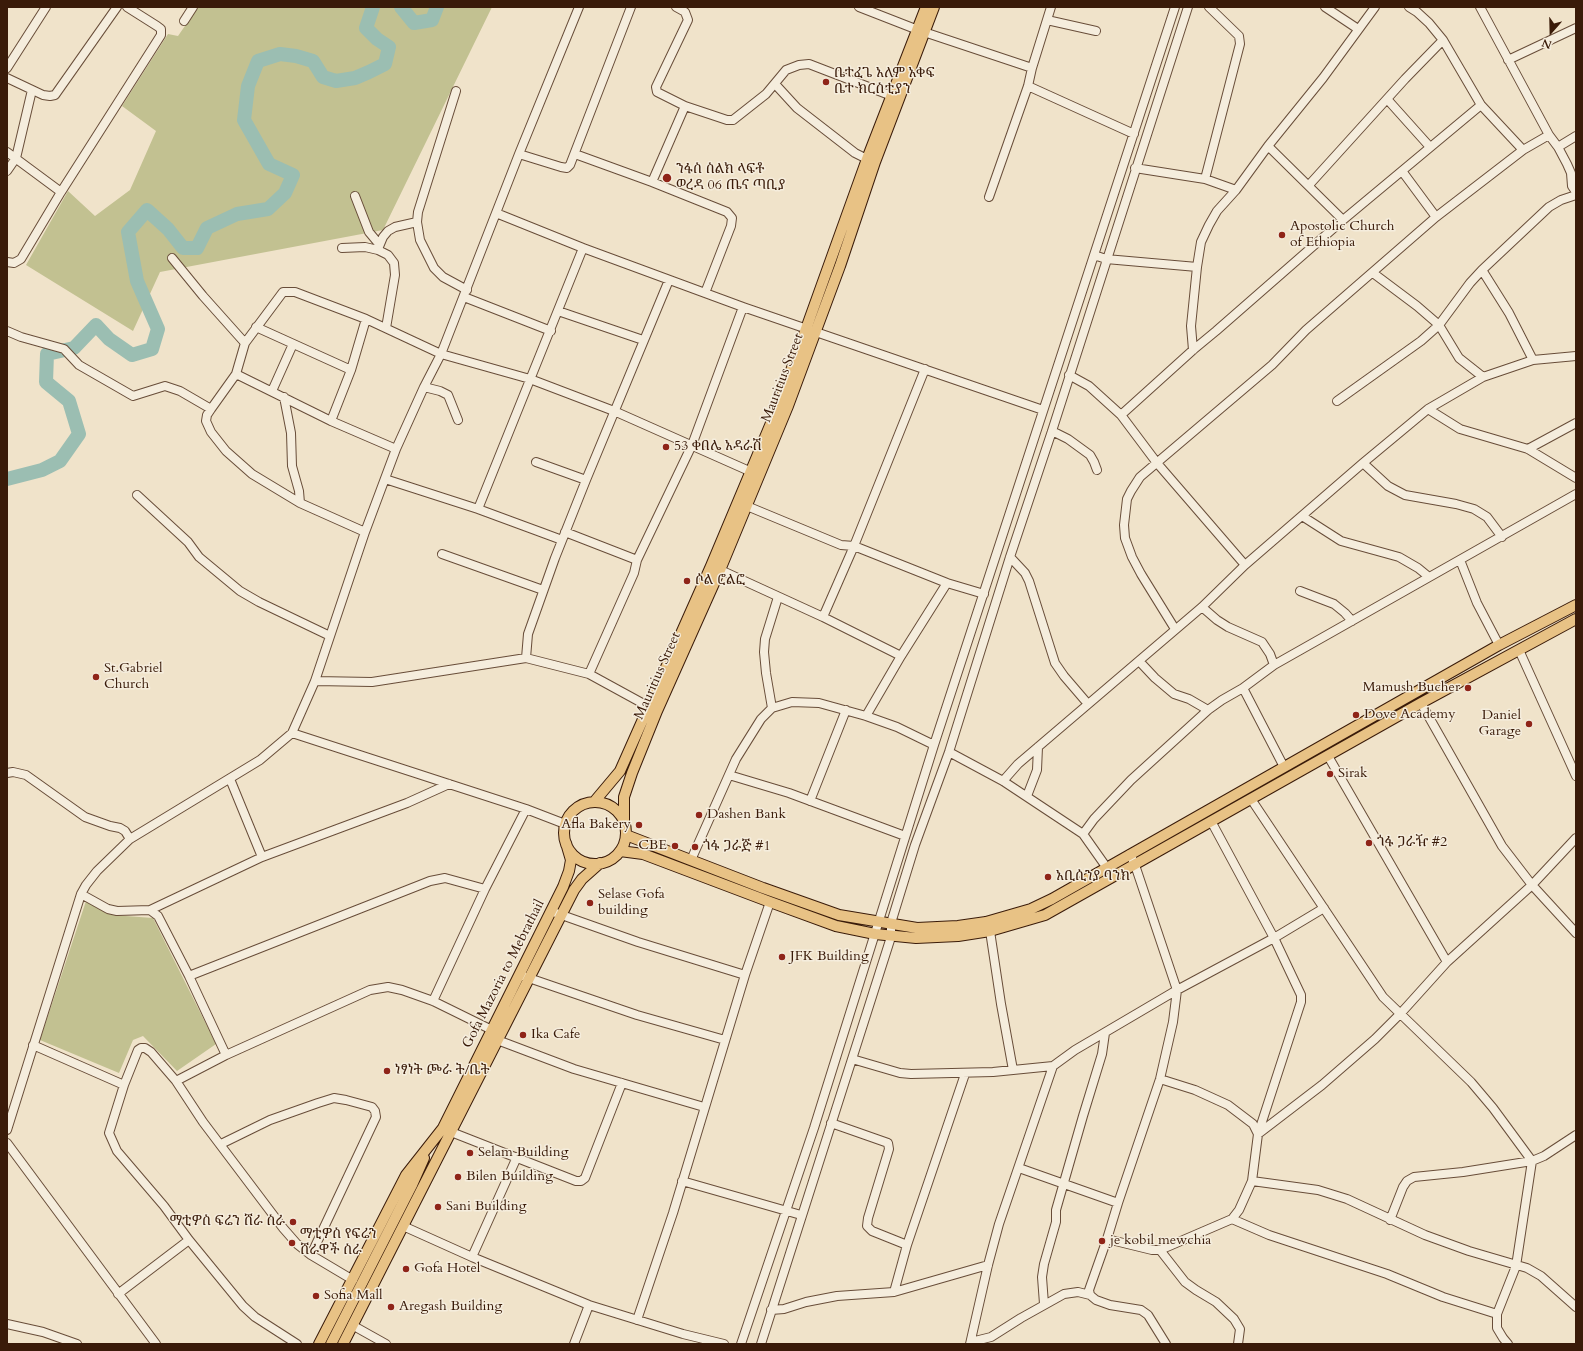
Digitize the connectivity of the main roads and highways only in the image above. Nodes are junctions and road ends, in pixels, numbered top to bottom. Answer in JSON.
{"nodes":[{"id":1,"x":926,"y":7,"type":"edge"},
{"id":2,"x":934,"y":7,"type":"edge"},
{"id":3,"x":921,"y":32,"type":"junction"},
{"id":4,"x":811,"y":331,"type":"junction"},
{"id":5,"x":1576,"y":605,"type":"edge"},
{"id":6,"x":1576,"y":619,"type":"edge"},
{"id":7,"x":654,"y":709,"type":"junction"},
{"id":8,"x":594,"y":802,"type":"junction"},
{"id":9,"x":624,"y":821,"type":"junction"},
{"id":10,"x":626,"y":835,"type":"junction"},
{"id":11,"x":566,"y":843,"type":"junction"},
{"id":12,"x":620,"y":851,"type":"junction"},
{"id":13,"x":600,"y":863,"type":"junction"},
{"id":14,"x":556,"y":913,"type":"junction"},
{"id":15,"x":447,"y":1130,"type":"junction"},
{"id":16,"x":431,"y":1143,"type":"junction"},
{"id":17,"x":442,"y":1149,"type":"junction"},
{"id":18,"x":412,"y":1185,"type":"junction"},
{"id":19,"x":319,"y":1344,"type":"edge"},
{"id":20,"x":331,"y":1344,"type":"edge"},
{"id":21,"x":343,"y":1344,"type":"edge"}],
"edges":[{"from":1,"to":3,"type":"main road","name":"Mauritius Street"},
{"from":2,"to":3,"type":"main road","name":"Mauritius Street"},
{"from":3,"to":4,"type":"main road","name":"Mauritius Street"},
{"from":3,"to":4,"type":"main road","name":"Mauritius Street"},
{"from":4,"to":7,"type":"main road","name":"Mauritius Street"},
{"from":5,"to":10,"type":"main road"},
{"from":6,"to":12,"type":"main road"},
{"from":7,"to":8,"type":"main road","name":"Mauritius Street"},
{"from":7,"to":9,"type":"main road","name":"Mauritius Street"},
{"from":8,"to":9,"type":"main road"},
{"from":8,"to":11,"type":"main road"},
{"from":9,"to":10,"type":"main road"},
{"from":10,"to":12,"type":"main road"},
{"from":11,"to":13,"type":"main road"},
{"from":11,"to":14,"type":"main road","name":"Gofa Mazoria to Mebrathail"},
{"from":12,"to":13,"type":"main road"},
{"from":13,"to":14,"type":"main road","name":"Gofa Mazoria to Mebrathail"},
{"from":14,"to":15,"type":"main road","name":"Gofa Mazoria to Mebrathail"},
{"from":15,"to":16,"type":"main road","name":"Gofa Mazoria to Mebrathail"},
{"from":15,"to":17,"type":"main road","name":"Gofa Mazoria to Mebrathail"},
{"from":16,"to":18,"type":"main road"},
{"from":16,"to":19,"type":"main road","name":"Gofa Mazoria to Mebrathail"},
{"from":17,"to":18,"type":"main road"},
{"from":17,"to":21,"type":"main road","name":"Gofa Mazoria to Mebrathail"},
{"from":18,"to":20,"type":"main road"}]}
